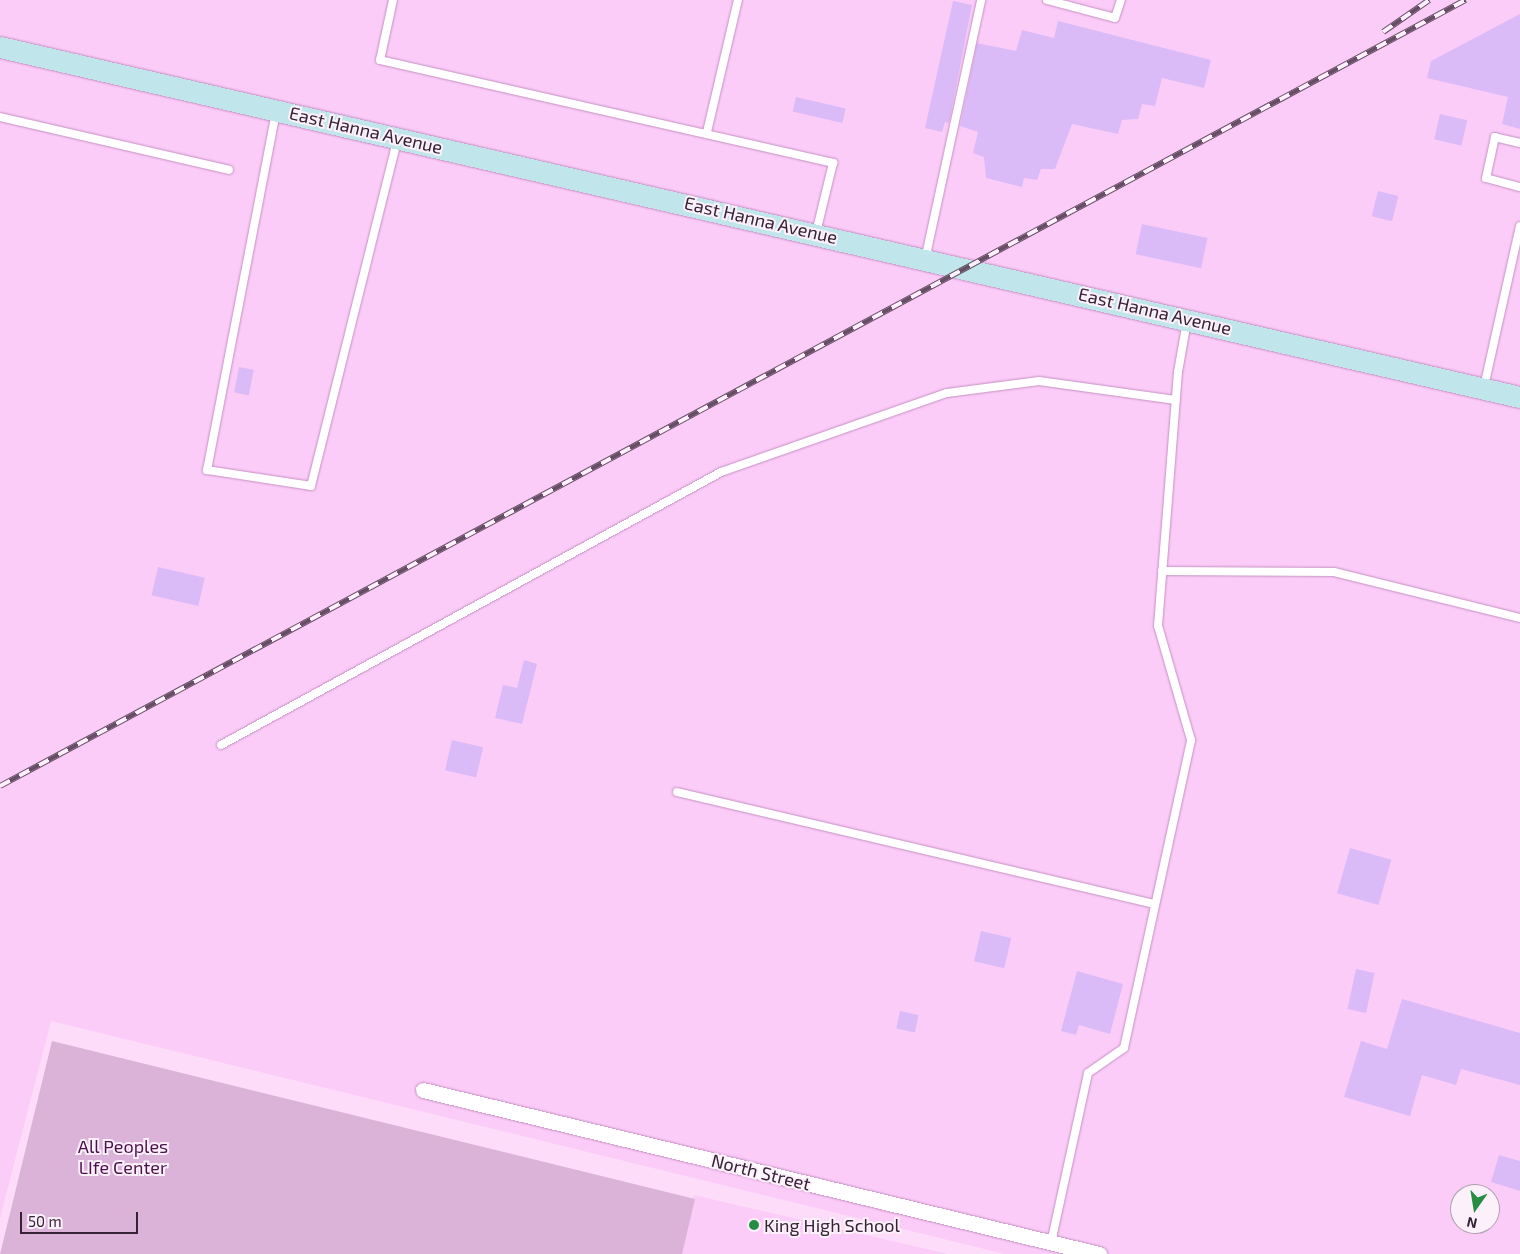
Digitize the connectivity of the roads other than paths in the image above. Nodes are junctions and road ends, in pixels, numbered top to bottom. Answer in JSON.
{"nodes":[{"id":1,"x":393,"y":0,"type":"edge"},
{"id":2,"x":738,"y":0,"type":"edge"},
{"id":3,"x":981,"y":0,"type":"edge"},
{"id":4,"x":1047,"y":0,"type":"edge"},
{"id":5,"x":1121,"y":0,"type":"edge"},
{"id":6,"x":0,"y":47,"type":"edge"},
{"id":7,"x":277,"y":110,"type":"junction"},
{"id":8,"x":0,"y":117,"type":"edge"},
{"id":9,"x":707,"y":132,"type":"junction"},
{"id":10,"x":398,"y":138,"type":"junction"},
{"id":11,"x":1520,"y":143,"type":"edge"},
{"id":12,"x":230,"y":170,"type":"dead end"},
{"id":13,"x":1520,"y":187,"type":"edge"},
{"id":14,"x":1520,"y":226,"type":"edge"},
{"id":15,"x":816,"y":233,"type":"junction"},
{"id":16,"x":925,"y":260,"type":"junction"},
{"id":17,"x":1188,"y":319,"type":"junction"},
{"id":18,"x":1484,"y":388,"type":"junction"},
{"id":19,"x":1520,"y":397,"type":"edge"},
{"id":20,"x":1176,"y":400,"type":"junction"},
{"id":21,"x":1162,"y":571,"type":"junction"},
{"id":22,"x":1520,"y":618,"type":"edge"},
{"id":23,"x":221,"y":744,"type":"dead end"},
{"id":24,"x":677,"y":792,"type":"dead end"},
{"id":25,"x":1153,"y":904,"type":"junction"},
{"id":26,"x":423,"y":1090,"type":"dead end"},
{"id":27,"x":1051,"y":1243,"type":"junction"},
{"id":28,"x":1099,"y":1254,"type":"edge"}],
"edges":[{"from":1,"to":9,"type":"lane"},
{"from":2,"to":9,"type":"lane"},
{"from":3,"to":16,"type":"lane"},
{"from":4,"to":5,"type":"lane"},
{"from":6,"to":7,"type":"street","name":"East Hanna Avenue"},
{"from":7,"to":10,"type":"street","name":"East Hanna Avenue"},
{"from":7,"to":10,"type":"lane"},
{"from":8,"to":12,"type":"lane"},
{"from":9,"to":15,"type":"lane"},
{"from":10,"to":15,"type":"street","name":"East Hanna Avenue"},
{"from":11,"to":13,"type":"lane"},
{"from":14,"to":18,"type":"lane"},
{"from":15,"to":16,"type":"street","name":"East Hanna Avenue"},
{"from":16,"to":17,"type":"street","name":"East Hanna Avenue"},
{"from":17,"to":18,"type":"street","name":"East Hanna Avenue"},
{"from":17,"to":20,"type":"lane"},
{"from":18,"to":19,"type":"street","name":"East Hanna Avenue"},
{"from":20,"to":21,"type":"lane"},
{"from":20,"to":23,"type":"lane"},
{"from":21,"to":22,"type":"lane"},
{"from":21,"to":25,"type":"lane"},
{"from":24,"to":25,"type":"lane"},
{"from":25,"to":27,"type":"lane"},
{"from":26,"to":27,"type":"street","name":"North Street"},
{"from":27,"to":28,"type":"street","name":"North Street"}]}
